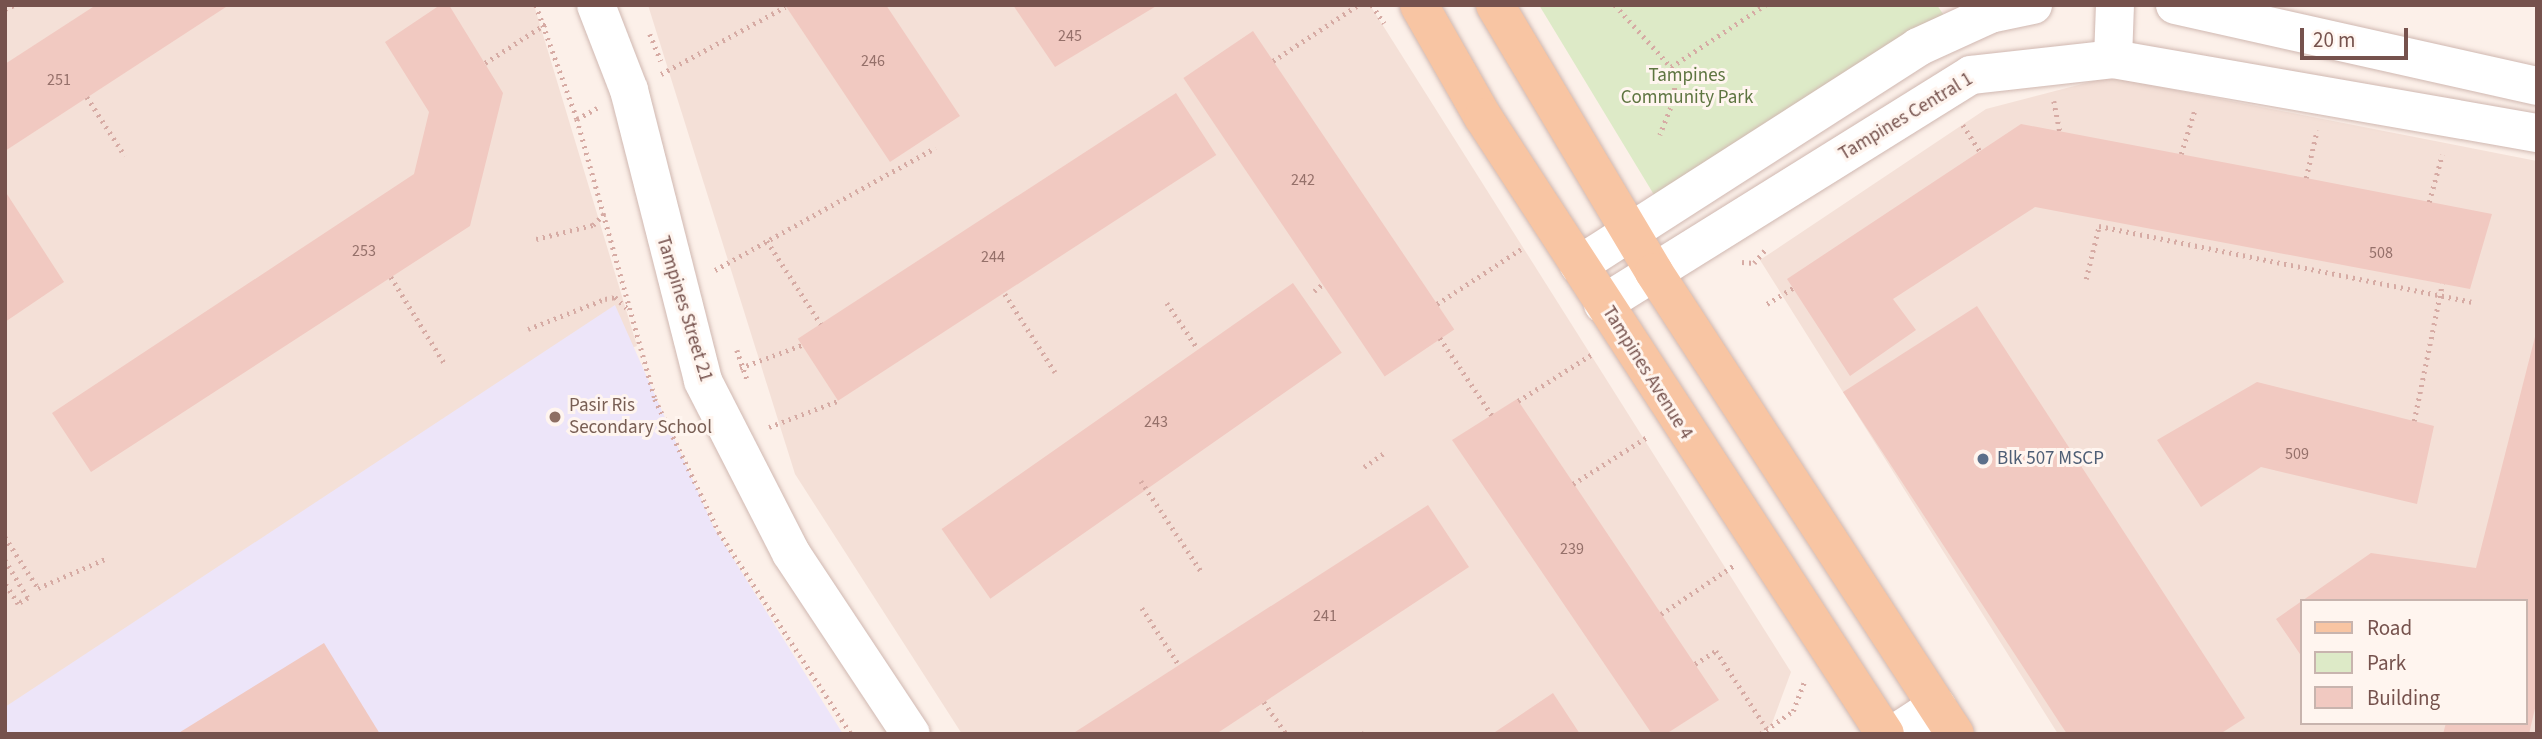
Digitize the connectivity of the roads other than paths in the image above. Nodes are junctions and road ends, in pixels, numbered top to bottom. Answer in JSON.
{"nodes":[{"id":1,"x":596,"y":5,"type":"edge"},
{"id":2,"x":1419,"y":5,"type":"edge"},
{"id":3,"x":1495,"y":5,"type":"edge"},
{"id":4,"x":2033,"y":5,"type":"edge"},
{"id":5,"x":2115,"y":5,"type":"edge"},
{"id":6,"x":2175,"y":5,"type":"edge"},
{"id":7,"x":1959,"y":14,"type":"edge"},
{"id":8,"x":2113,"y":59,"type":"junction"},
{"id":9,"x":2537,"y":86,"type":"edge"},
{"id":10,"x":1971,"y":94,"type":"junction"},
{"id":11,"x":2537,"y":133,"type":"edge"},
{"id":12,"x":1630,"y":231,"type":"junction"},
{"id":13,"x":1578,"y":265,"type":"junction"},
{"id":14,"x":1654,"y":272,"type":"junction"},
{"id":15,"x":1603,"y":304,"type":"junction"},
{"id":16,"x":1946,"y":720,"type":"edge"},
{"id":17,"x":911,"y":734,"type":"edge"},
{"id":18,"x":1885,"y":734,"type":"edge"},
{"id":19,"x":1894,"y":734,"type":"edge"}],
"edges":[{"from":1,"to":17,"type":"street","name":"Tampines Street 21"},
{"from":2,"to":13,"type":"main road","name":"Tampines Avenue 4"},
{"from":3,"to":12,"type":"main road"},
{"from":4,"to":7,"type":"street"},
{"from":5,"to":8,"type":"street"},
{"from":6,"to":9,"type":"street"},
{"from":7,"to":10,"type":"street"},
{"from":7,"to":12,"type":"street"},
{"from":8,"to":10,"type":"street","name":"Tampines Central 1"},
{"from":8,"to":11,"type":"street","name":"Tampines Central 1"},
{"from":10,"to":14,"type":"street","name":"Tampines Central 1"},
{"from":12,"to":13,"type":"street"},
{"from":12,"to":14,"type":"main road"},
{"from":13,"to":15,"type":"main road","name":"Tampines Avenue 4"},
{"from":14,"to":15,"type":"street","name":"Tampines Central 1"},
{"from":14,"to":16,"type":"main road"},
{"from":15,"to":18,"type":"main road","name":"Tampines Avenue 4"},
{"from":16,"to":19,"type":"street"}]}
